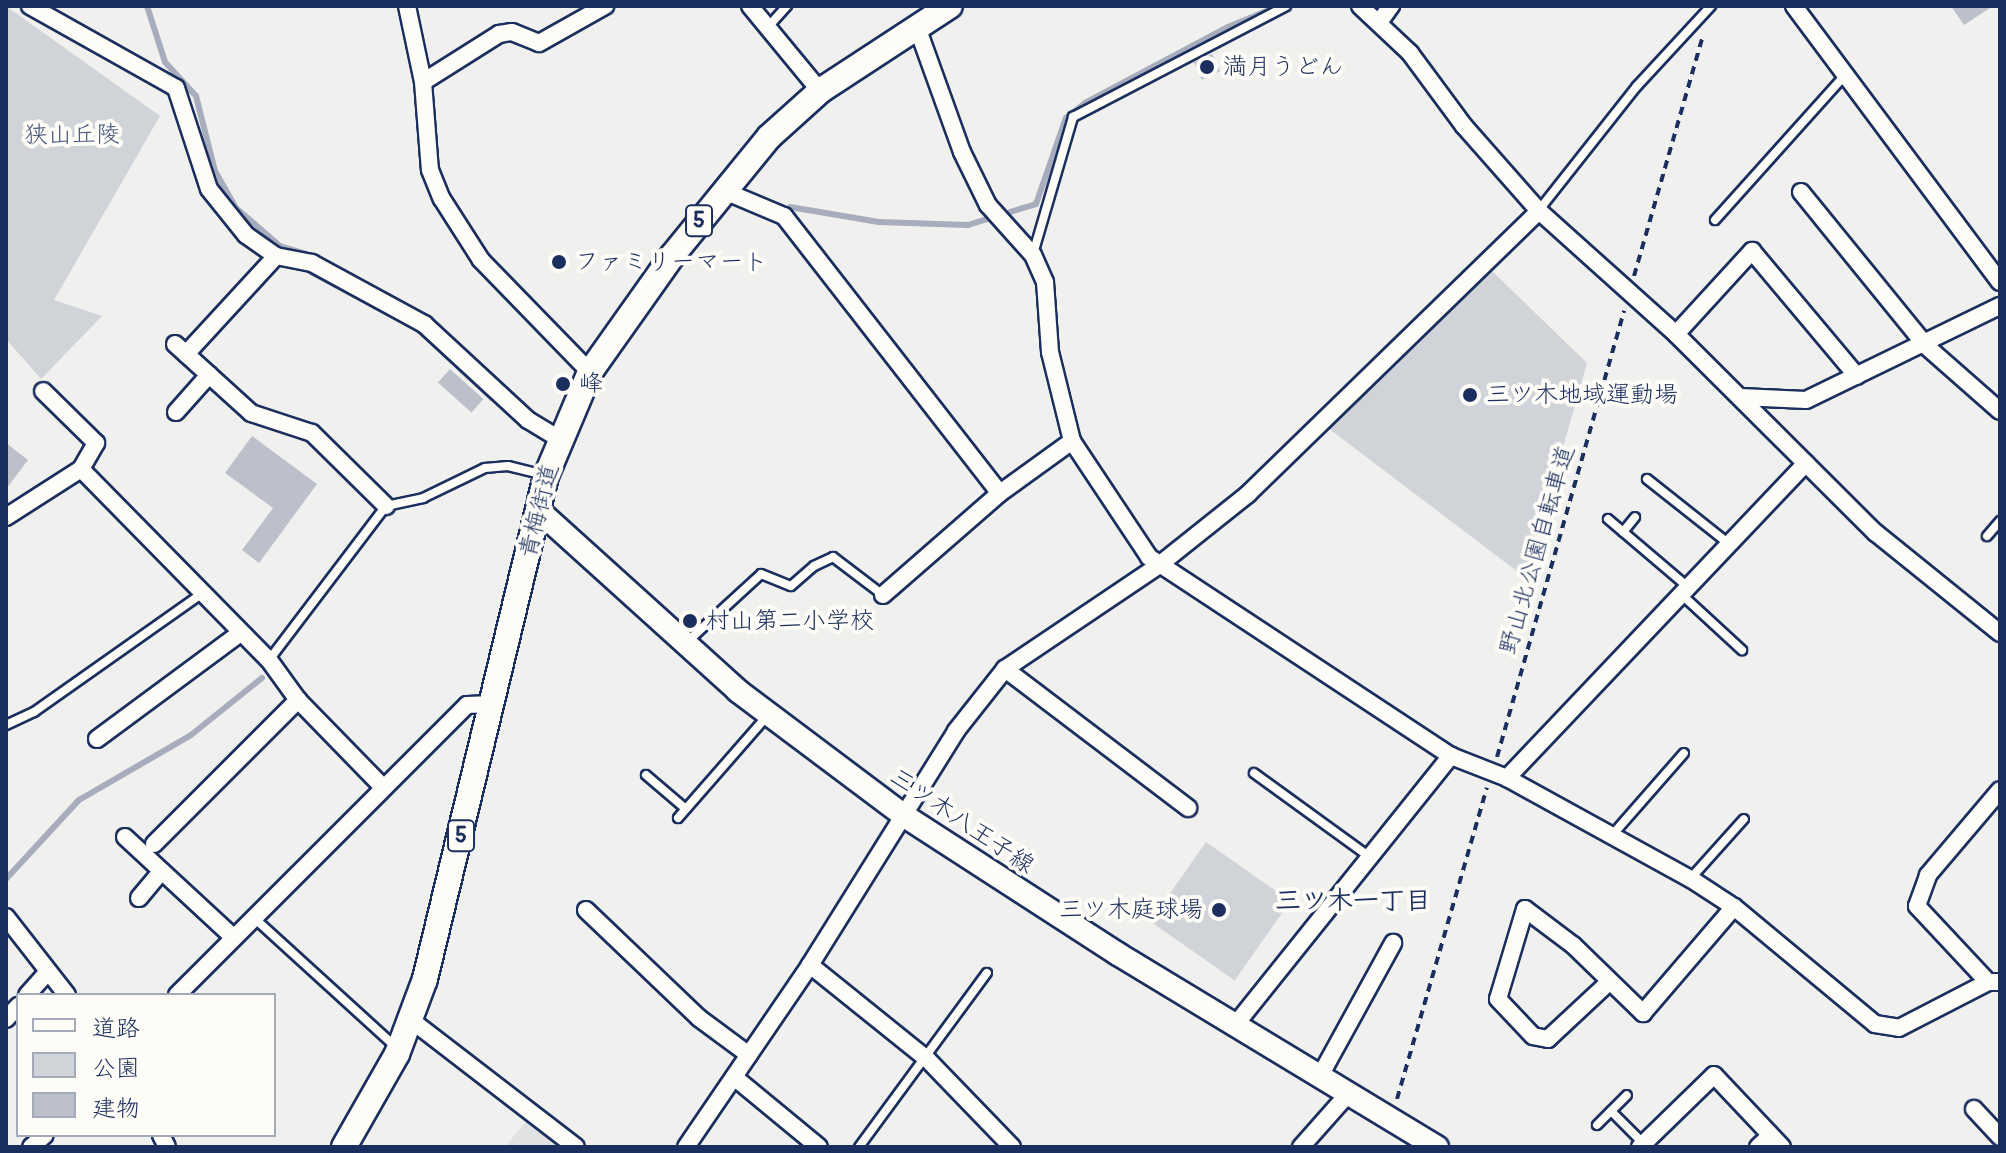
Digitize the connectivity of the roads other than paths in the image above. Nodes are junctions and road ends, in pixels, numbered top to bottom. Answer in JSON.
{"nodes":[{"id":1,"x":30,"y":6,"type":"edge"},
{"id":2,"x":407,"y":6,"type":"edge"},
{"id":3,"x":605,"y":6,"type":"edge"},
{"id":4,"x":750,"y":6,"type":"edge"},
{"id":5,"x":787,"y":6,"type":"edge"},
{"id":6,"x":950,"y":6,"type":"edge"},
{"id":7,"x":1286,"y":6,"type":"edge"},
{"id":8,"x":1360,"y":6,"type":"edge"},
{"id":9,"x":1391,"y":6,"type":"edge"},
{"id":10,"x":1711,"y":6,"type":"edge"},
{"id":11,"x":1794,"y":6,"type":"edge"},
{"id":12,"x":1380,"y":21,"type":"junction"},
{"id":13,"x":917,"y":27,"type":"junction"},
{"id":14,"x":766,"y":28,"type":"junction"},
{"id":15,"x":1844,"y":76,"type":"junction"},
{"id":16,"x":423,"y":82,"type":"junction"},
{"id":17,"x":820,"y":91,"type":"junction"},
{"id":18,"x":722,"y":190,"type":"junction"},
{"id":19,"x":1801,"y":192,"type":"dead end"},
{"id":20,"x":1539,"y":211,"type":"junction"},
{"id":21,"x":1715,"y":220,"type":"dead end"},
{"id":22,"x":1033,"y":255,"type":"junction"},
{"id":23,"x":276,"y":256,"type":"junction"},
{"id":24,"x":2000,"y":282,"type":"edge"},
{"id":25,"x":2000,"y":306,"type":"edge"},
{"id":26,"x":1676,"y":334,"type":"junction"},
{"id":27,"x":1926,"y":346,"type":"junction"},
{"id":28,"x":590,"y":372,"type":"junction"},
{"id":29,"x":209,"y":375,"type":"junction"},
{"id":30,"x":1857,"y":376,"type":"junction"},
{"id":31,"x":43,"y":391,"type":"dead end"},
{"id":32,"x":1741,"y":397,"type":"junction"},
{"id":33,"x":2000,"y":411,"type":"edge"},
{"id":34,"x":176,"y":412,"type":"dead end"},
{"id":35,"x":558,"y":438,"type":"junction"},
{"id":36,"x":1072,"y":441,"type":"junction"},
{"id":37,"x":1806,"y":463,"type":"junction"},
{"id":38,"x":81,"y":469,"type":"junction"},
{"id":39,"x":546,"y":476,"type":"junction"},
{"id":40,"x":1647,"y":479,"type":"dead end"},
{"id":41,"x":1000,"y":493,"type":"junction"},
{"id":42,"x":386,"y":506,"type":"junction"},
{"id":43,"x":538,"y":510,"type":"junction"},
{"id":44,"x":6,"y":517,"type":"edge"},
{"id":45,"x":1635,"y":517,"type":"dead end"},
{"id":46,"x":1608,"y":519,"type":"dead end"},
{"id":47,"x":2000,"y":521,"type":"edge"},
{"id":48,"x":1623,"y":532,"type":"junction"},
{"id":49,"x":1987,"y":536,"type":"dead end"},
{"id":50,"x":1729,"y":544,"type":"junction"},
{"id":51,"x":1159,"y":565,"type":"junction"},
{"id":52,"x":1684,"y":590,"type":"junction"},
{"id":53,"x":200,"y":595,"type":"junction"},
{"id":54,"x":883,"y":595,"type":"joint"},
{"id":55,"x":2000,"y":633,"type":"edge"},
{"id":56,"x":239,"y":634,"type":"junction"},
{"id":57,"x":684,"y":644,"type":"junction"},
{"id":58,"x":1742,"y":650,"type":"dead end"},
{"id":59,"x":269,"y":660,"type":"junction"},
{"id":60,"x":1005,"y":669,"type":"junction"},
{"id":61,"x":298,"y":700,"type":"junction"},
{"id":62,"x":493,"y":704,"type":"junction"},
{"id":63,"x":768,"y":715,"type":"junction"},
{"id":64,"x":6,"y":725,"type":"edge"},
{"id":65,"x":97,"y":739,"type":"dead end"},
{"id":66,"x":1684,"y":753,"type":"dead end"},
{"id":67,"x":1451,"y":756,"type":"junction"},
{"id":68,"x":1254,"y":773,"type":"dead end"},
{"id":69,"x":646,"y":775,"type":"dead end"},
{"id":70,"x":1507,"y":778,"type":"junction"},
{"id":71,"x":383,"y":787,"type":"junction"},
{"id":72,"x":2000,"y":790,"type":"edge"},
{"id":73,"x":1188,"y":808,"type":"dead end"},
{"id":74,"x":686,"y":809,"type":"junction"},
{"id":75,"x":903,"y":815,"type":"junction"},
{"id":76,"x":678,"y":818,"type":"dead end"},
{"id":77,"x":1744,"y":819,"type":"dead end"},
{"id":78,"x":1614,"y":833,"type":"junction"},
{"id":79,"x":125,"y":837,"type":"dead end"},
{"id":80,"x":154,"y":844,"type":"dead end"},
{"id":81,"x":1372,"y":858,"type":"junction"},
{"id":82,"x":162,"y":871,"type":"junction"},
{"id":83,"x":1691,"y":879,"type":"junction"},
{"id":84,"x":139,"y":898,"type":"dead end"},
{"id":85,"x":1734,"y":907,"type":"junction"},
{"id":86,"x":586,"y":910,"type":"dead end"},
{"id":87,"x":252,"y":916,"type":"junction"},
{"id":88,"x":6,"y":917,"type":"edge"},
{"id":89,"x":232,"y":936,"type":"junction"},
{"id":90,"x":1393,"y":943,"type":"dead end"},
{"id":91,"x":810,"y":965,"type":"junction"},
{"id":92,"x":47,"y":973,"type":"junction"},
{"id":93,"x":987,"y":973,"type":"dead end"},
{"id":94,"x":1994,"y":982,"type":"edge"},
{"id":95,"x":1608,"y":983,"type":"junction"},
{"id":96,"x":29,"y":993,"type":"edge"},
{"id":97,"x":65,"y":993,"type":"edge"},
{"id":98,"x":179,"y":993,"type":"edge"},
{"id":99,"x":411,"y":1020,"type":"junction"},
{"id":100,"x":1236,"y":1024,"type":"junction"},
{"id":101,"x":399,"y":1049,"type":"junction"},
{"id":102,"x":749,"y":1055,"type":"junction"},
{"id":103,"x":928,"y":1060,"type":"junction"},
{"id":104,"x":1320,"y":1076,"type":"junction"},
{"id":105,"x":734,"y":1077,"type":"junction"},
{"id":106,"x":1349,"y":1093,"type":"junction"},
{"id":107,"x":1627,"y":1095,"type":"dead end"},
{"id":108,"x":1974,"y":1109,"type":"dead end"},
{"id":109,"x":1611,"y":1111,"type":"junction"},
{"id":110,"x":1597,"y":1125,"type":"dead end"},
{"id":111,"x":2000,"y":1137,"type":"edge"},
{"id":112,"x":1770,"y":1143,"type":"edge"},
{"id":113,"x":1642,"y":1146,"type":"edge"},
{"id":114,"x":344,"y":1147,"type":"edge"},
{"id":115,"x":576,"y":1147,"type":"edge"},
{"id":116,"x":686,"y":1147,"type":"edge"},
{"id":117,"x":819,"y":1147,"type":"edge"},
{"id":118,"x":859,"y":1147,"type":"edge"},
{"id":119,"x":1012,"y":1147,"type":"edge"},
{"id":120,"x":1301,"y":1147,"type":"edge"},
{"id":121,"x":1437,"y":1147,"type":"edge"}],
"edges":[{"from":1,"to":23,"type":"street"},
{"from":2,"to":16,"type":"street"},
{"from":3,"to":16,"type":"street"},
{"from":4,"to":14,"type":"street"},
{"from":5,"to":14,"type":"lane"},
{"from":6,"to":13,"type":"main road","name":"青梅街道","number":"5"},
{"from":7,"to":22,"type":"lane"},
{"from":8,"to":12,"type":"street"},
{"from":9,"to":12,"type":"street"},
{"from":10,"to":20,"type":"lane"},
{"from":11,"to":15,"type":"street"},
{"from":12,"to":20,"type":"street"},
{"from":13,"to":17,"type":"main road","name":"青梅街道","number":"5"},
{"from":13,"to":22,"type":"street"},
{"from":14,"to":17,"type":"street"},
{"from":15,"to":21,"type":"lane"},
{"from":15,"to":24,"type":"street"},
{"from":16,"to":28,"type":"street"},
{"from":17,"to":18,"type":"main road","name":"青梅街道","number":"5"},
{"from":18,"to":28,"type":"main road","name":"青梅街道","number":"5"},
{"from":18,"to":41,"type":"street"},
{"from":19,"to":27,"type":"street"},
{"from":20,"to":26,"type":"street"},
{"from":20,"to":51,"type":"street"},
{"from":22,"to":36,"type":"street"},
{"from":23,"to":29,"type":"street"},
{"from":23,"to":35,"type":"street"},
{"from":25,"to":27,"type":"street"},
{"from":26,"to":30,"type":"street"},
{"from":26,"to":32,"type":"street"},
{"from":27,"to":30,"type":"street"},
{"from":27,"to":33,"type":"street"},
{"from":28,"to":35,"type":"main road","name":"青梅街道","number":"5"},
{"from":29,"to":34,"type":"street"},
{"from":29,"to":42,"type":"street"},
{"from":30,"to":32,"type":"street"},
{"from":31,"to":38,"type":"street"},
{"from":32,"to":37,"type":"street"},
{"from":35,"to":39,"type":"main road","name":"青梅街道","number":"5"},
{"from":36,"to":41,"type":"street"},
{"from":36,"to":51,"type":"street"},
{"from":37,"to":50,"type":"street"},
{"from":37,"to":55,"type":"street"},
{"from":38,"to":44,"type":"street"},
{"from":38,"to":53,"type":"street"},
{"from":39,"to":42,"type":"lane"},
{"from":39,"to":43,"type":"main road","name":"青梅街道","number":"5"},
{"from":40,"to":50,"type":"lane"},
{"from":41,"to":54,"type":"street"},
{"from":42,"to":59,"type":"lane"},
{"from":43,"to":57,"type":"main road","name":"三ツ木八王子線"},
{"from":43,"to":62,"type":"main road","name":"青梅街道","number":"5"},
{"from":45,"to":48,"type":"lane"},
{"from":46,"to":48,"type":"lane"},
{"from":47,"to":49,"type":"lane"},
{"from":48,"to":52,"type":"lane"},
{"from":50,"to":52,"type":"street"},
{"from":51,"to":60,"type":"street"},
{"from":51,"to":67,"type":"street"},
{"from":52,"to":58,"type":"lane"},
{"from":52,"to":70,"type":"street"},
{"from":53,"to":56,"type":"street"},
{"from":53,"to":64,"type":"lane"},
{"from":54,"to":57,"type":"lane"},
{"from":56,"to":59,"type":"street"},
{"from":56,"to":65,"type":"street"},
{"from":57,"to":63,"type":"main road","name":"三ツ木八王子線"},
{"from":59,"to":61,"type":"street"},
{"from":60,"to":73,"type":"street"},
{"from":60,"to":75,"type":"street"},
{"from":61,"to":71,"type":"street"},
{"from":61,"to":80,"type":"street"},
{"from":62,"to":71,"type":"street"},
{"from":62,"to":99,"type":"main road","name":"青梅街道","number":"5"},
{"from":63,"to":74,"type":"lane"},
{"from":63,"to":75,"type":"main road","name":"三ツ木八王子線"},
{"from":66,"to":78,"type":"lane"},
{"from":67,"to":70,"type":"street"},
{"from":67,"to":81,"type":"street"},
{"from":68,"to":81,"type":"lane"},
{"from":69,"to":74,"type":"lane"},
{"from":70,"to":78,"type":"street"},
{"from":71,"to":87,"type":"street"},
{"from":72,"to":94,"type":"street"},
{"from":74,"to":76,"type":"lane"},
{"from":75,"to":91,"type":"street"},
{"from":75,"to":100,"type":"main road","name":"三ツ木八王子線"},
{"from":77,"to":83,"type":"lane"},
{"from":78,"to":83,"type":"street"},
{"from":79,"to":82,"type":"street"},
{"from":81,"to":100,"type":"street"},
{"from":82,"to":84,"type":"street"},
{"from":82,"to":89,"type":"street"},
{"from":83,"to":85,"type":"street"},
{"from":85,"to":94,"type":"street"},
{"from":85,"to":95,"type":"street"},
{"from":86,"to":102,"type":"street"},
{"from":87,"to":89,"type":"street"},
{"from":87,"to":101,"type":"lane"},
{"from":88,"to":92,"type":"street"},
{"from":89,"to":98,"type":"street"},
{"from":90,"to":104,"type":"street"},
{"from":91,"to":102,"type":"street"},
{"from":91,"to":103,"type":"street"},
{"from":92,"to":96,"type":"street"},
{"from":92,"to":97,"type":"street"},
{"from":93,"to":103,"type":"lane"},
{"from":95,"to":95,"type":"street"},
{"from":99,"to":101,"type":"main road","name":"青梅街道","number":"5"},
{"from":99,"to":115,"type":"street"},
{"from":100,"to":104,"type":"main road","name":"三ツ木八王子線"},
{"from":101,"to":114,"type":"main road","name":"青梅街道","number":"5"},
{"from":102,"to":105,"type":"street"},
{"from":103,"to":118,"type":"lane"},
{"from":103,"to":119,"type":"street"},
{"from":104,"to":106,"type":"main road","name":"三ツ木八王子線"},
{"from":105,"to":116,"type":"street"},
{"from":105,"to":117,"type":"street"},
{"from":106,"to":120,"type":"street"},
{"from":106,"to":121,"type":"main road","name":"三ツ木八王子線"},
{"from":107,"to":109,"type":"lane"},
{"from":108,"to":111,"type":"street"},
{"from":109,"to":110,"type":"lane"},
{"from":109,"to":113,"type":"lane"},
{"from":112,"to":113,"type":"street"}]}
